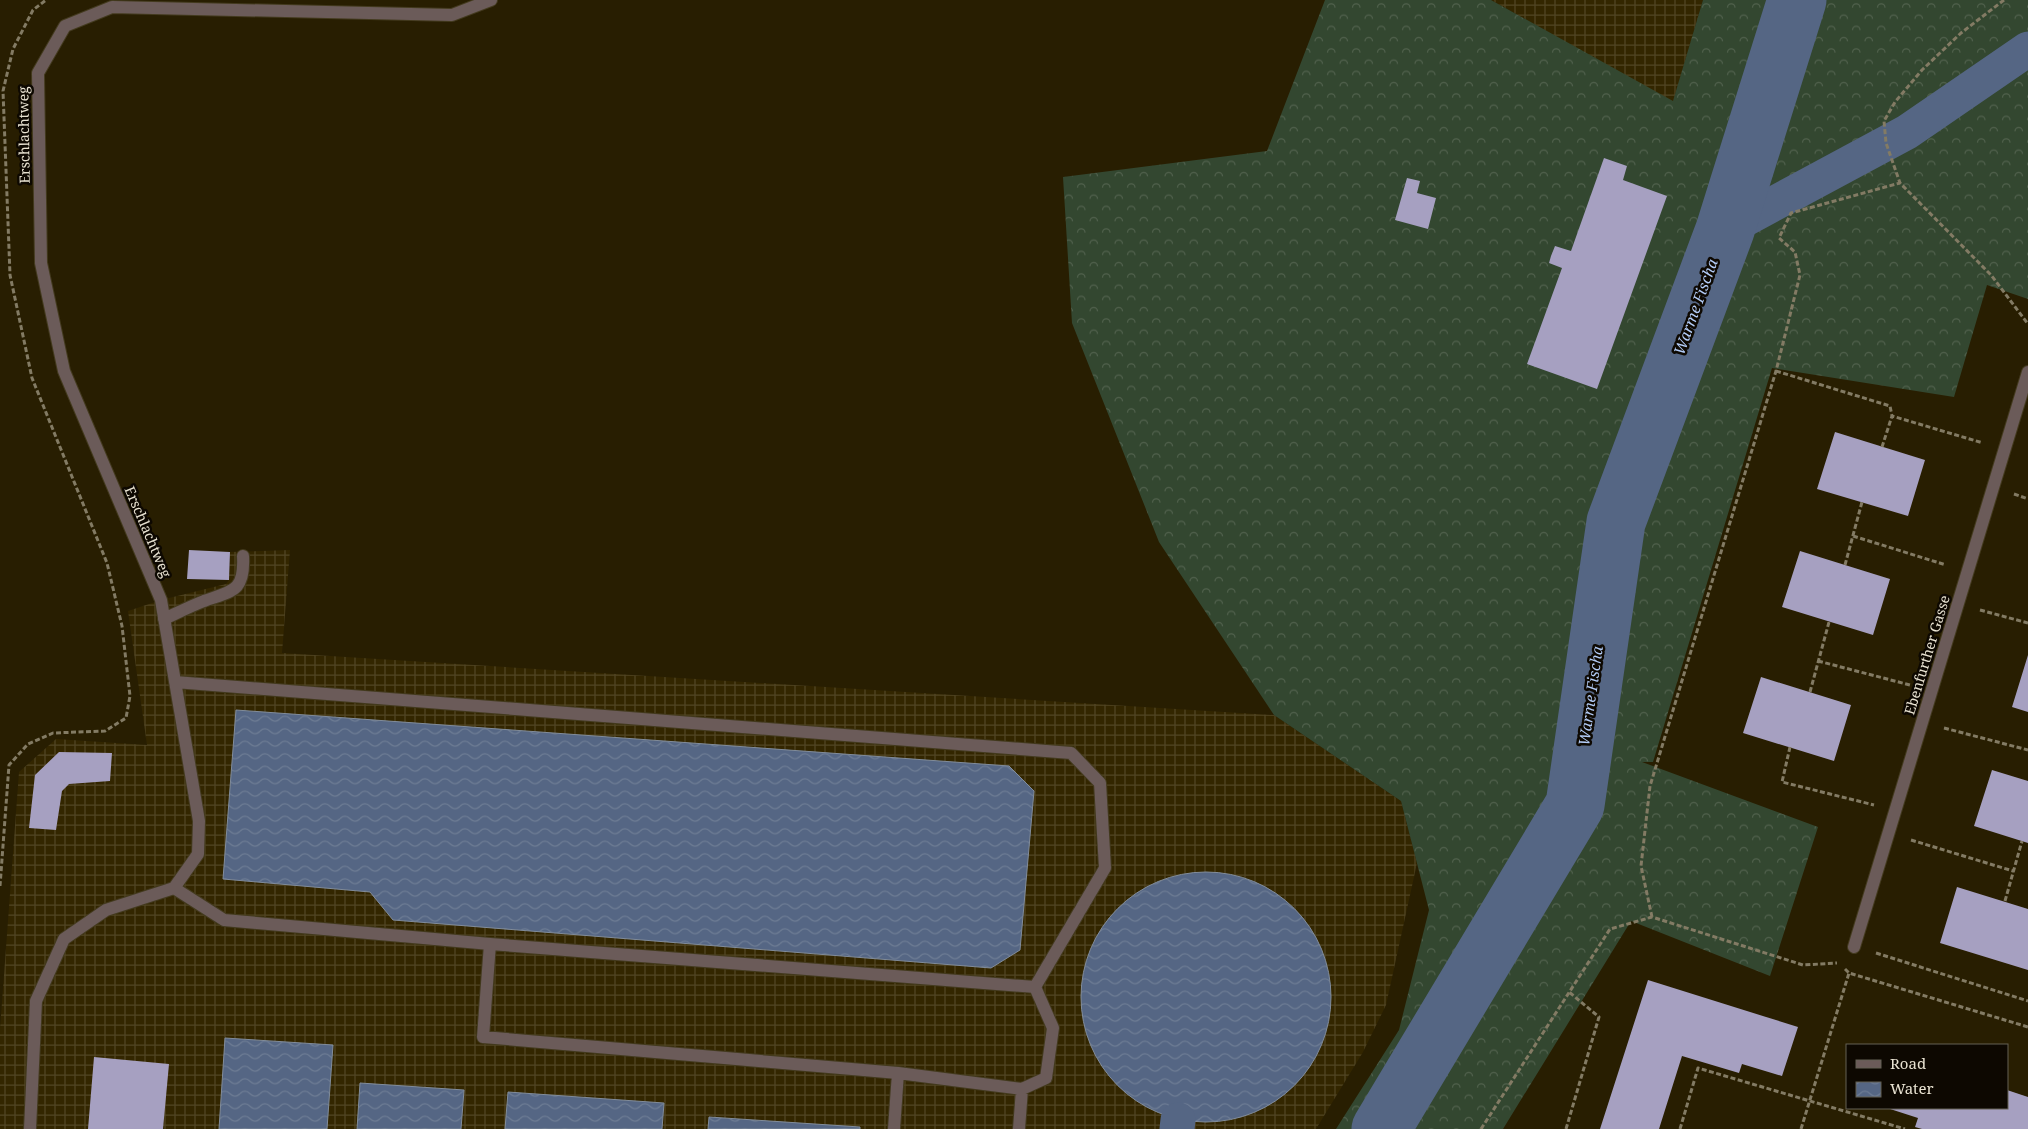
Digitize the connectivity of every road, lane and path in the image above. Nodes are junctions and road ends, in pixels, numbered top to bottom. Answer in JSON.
{"nodes":[{"id":1,"x":46,"y":0,"type":"edge"},
{"id":2,"x":491,"y":0,"type":"edge"},
{"id":3,"x":2004,"y":0,"type":"edge"},
{"id":4,"x":1900,"y":183,"type":"junction"},
{"id":5,"x":2028,"y":324,"type":"edge"},
{"id":6,"x":1776,"y":371,"type":"junction"},
{"id":7,"x":2028,"y":372,"type":"edge"},
{"id":8,"x":1892,"y":416,"type":"junction"},
{"id":9,"x":1882,"y":447,"type":"dead end"},
{"id":10,"x":2005,"y":450,"type":"junction"},
{"id":11,"x":1862,"y":502,"type":"dead end"},
{"id":12,"x":1853,"y":536,"type":"junction"},
{"id":13,"x":243,"y":556,"type":"dead end"},
{"id":14,"x":1845,"y":565,"type":"dead end"},
{"id":15,"x":1968,"y":572,"type":"junction"},
{"id":16,"x":1958,"y":604,"type":"junction"},
{"id":17,"x":164,"y":619,"type":"junction"},
{"id":18,"x":1829,"y":622,"type":"dead end"},
{"id":19,"x":2028,"y":623,"type":"edge"},
{"id":20,"x":1818,"y":661,"type":"junction"},
{"id":21,"x":175,"y":682,"type":"junction"},
{"id":22,"x":1932,"y":691,"type":"junction"},
{"id":23,"x":1810,"y":692,"type":"dead end"},
{"id":24,"x":1922,"y":722,"type":"junction"},
{"id":25,"x":1790,"y":747,"type":"dead end"},
{"id":26,"x":2028,"y":750,"type":"edge"},
{"id":27,"x":1896,"y":810,"type":"junction"},
{"id":28,"x":1889,"y":833,"type":"junction"},
{"id":29,"x":2022,"y":841,"type":"dead end"},
{"id":30,"x":2013,"y":871,"type":"junction"},
{"id":31,"x":0,"y":886,"type":"edge"},
{"id":32,"x":174,"y":888,"type":"junction"},
{"id":33,"x":2005,"y":902,"type":"dead end"},
{"id":34,"x":1652,"y":917,"type":"junction"},
{"id":35,"x":490,"y":944,"type":"junction"},
{"id":36,"x":1854,"y":947,"type":"joint"},
{"id":37,"x":1849,"y":973,"type":"junction"},
{"id":38,"x":1035,"y":987,"type":"junction"},
{"id":39,"x":1569,"y":992,"type":"junction"},
{"id":40,"x":2028,"y":1001,"type":"edge"},
{"id":41,"x":2028,"y":1027,"type":"edge"},
{"id":42,"x":898,"y":1073,"type":"junction"},
{"id":43,"x":1022,"y":1089,"type":"junction"},
{"id":44,"x":1809,"y":1100,"type":"junction"},
{"id":45,"x":30,"y":1129,"type":"edge"},
{"id":46,"x":894,"y":1129,"type":"edge"},
{"id":47,"x":1019,"y":1129,"type":"edge"},
{"id":48,"x":1481,"y":1129,"type":"edge"},
{"id":49,"x":1566,"y":1129,"type":"edge"},
{"id":50,"x":1680,"y":1129,"type":"edge"},
{"id":51,"x":1800,"y":1129,"type":"edge"},
{"id":52,"x":1905,"y":1129,"type":"edge"}],
"edges":[{"from":1,"to":31,"type":"path"},
{"from":2,"to":17,"type":"street","name":"Erschlachtweg"},
{"from":3,"to":4,"type":"path"},
{"from":4,"to":5,"type":"path"},
{"from":4,"to":6,"type":"path"},
{"from":6,"to":8,"type":"path"},
{"from":6,"to":34,"type":"path"},
{"from":7,"to":10,"type":"street","name":"Ebenfurther Gasse"},
{"from":8,"to":9,"type":"path"},
{"from":8,"to":10,"type":"path"},
{"from":10,"to":15,"type":"street","name":"Ebenfurther Gasse"},
{"from":11,"to":12,"type":"path"},
{"from":12,"to":14,"type":"path"},
{"from":12,"to":15,"type":"path"},
{"from":13,"to":17,"type":"street"},
{"from":15,"to":16,"type":"street","name":"Ebenfurther Gasse"},
{"from":16,"to":19,"type":"path"},
{"from":16,"to":22,"type":"street","name":"Ebenfurther Gasse"},
{"from":17,"to":21,"type":"street","name":"Erschlachtweg"},
{"from":18,"to":20,"type":"path"},
{"from":20,"to":22,"type":"path"},
{"from":20,"to":23,"type":"path"},
{"from":21,"to":32,"type":"street","name":"Erschlachtweg"},
{"from":21,"to":38,"type":"street"},
{"from":22,"to":24,"type":"street","name":"Ebenfurther Gasse"},
{"from":24,"to":26,"type":"path"},
{"from":24,"to":27,"type":"street","name":"Ebenfurther Gasse"},
{"from":25,"to":27,"type":"path"},
{"from":27,"to":28,"type":"street","name":"Ebenfurther Gasse"},
{"from":28,"to":30,"type":"path"},
{"from":28,"to":36,"type":"street","name":"Ebenfurther Gasse"},
{"from":29,"to":30,"type":"path"},
{"from":30,"to":33,"type":"path"},
{"from":32,"to":35,"type":"street"},
{"from":32,"to":45,"type":"street"},
{"from":34,"to":37,"type":"path"},
{"from":34,"to":39,"type":"path"},
{"from":35,"to":38,"type":"street"},
{"from":35,"to":42,"type":"street"},
{"from":36,"to":40,"type":"path"},
{"from":37,"to":41,"type":"path"},
{"from":37,"to":44,"type":"path"},
{"from":38,"to":43,"type":"street"},
{"from":39,"to":48,"type":"path"},
{"from":39,"to":49,"type":"path"},
{"from":42,"to":43,"type":"street"},
{"from":42,"to":46,"type":"street"},
{"from":43,"to":47,"type":"street"},
{"from":44,"to":50,"type":"path"},
{"from":44,"to":51,"type":"path"},
{"from":44,"to":52,"type":"path"}]}
